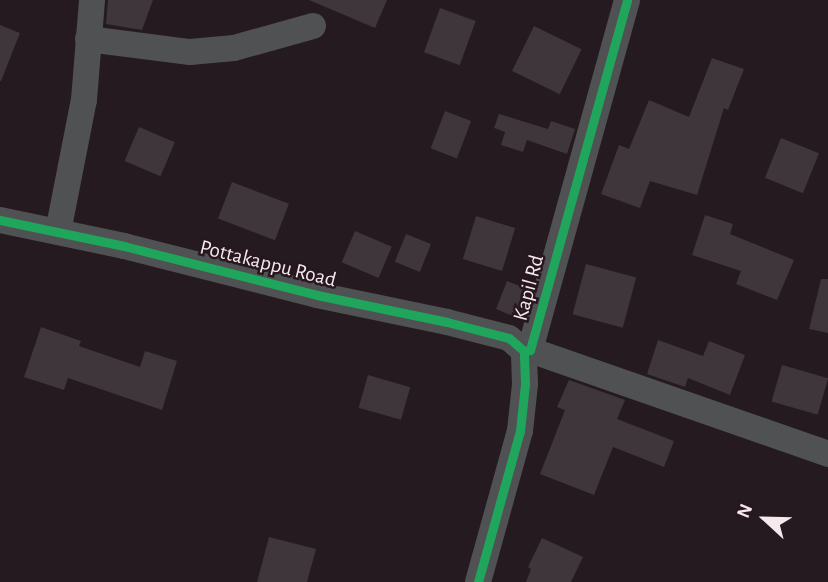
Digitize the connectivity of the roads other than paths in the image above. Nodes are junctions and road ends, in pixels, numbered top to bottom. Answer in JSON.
{"nodes":[{"id":1,"x":92,"y":0,"type":"edge"},
{"id":2,"x":627,"y":0,"type":"edge"},
{"id":3,"x":313,"y":26,"type":"dead end"},
{"id":4,"x":88,"y":39,"type":"junction"},
{"id":5,"x":0,"y":220,"type":"edge"},
{"id":6,"x":58,"y":232,"type":"junction"},
{"id":7,"x":527,"y":350,"type":"junction"},
{"id":8,"x":828,"y":454,"type":"edge"},
{"id":9,"x":478,"y":582,"type":"edge"}],
"edges":[{"from":1,"to":4,"type":"street"},
{"from":2,"to":7,"type":"street","name":"Kapil Rd"},
{"from":3,"to":4,"type":"street"},
{"from":4,"to":6,"type":"street"},
{"from":5,"to":6,"type":"street","name":"Pottakappu Road"},
{"from":6,"to":7,"type":"street","name":"Pottakappu Road"},
{"from":7,"to":8,"type":"street","name":"Pottakappu Road"},
{"from":7,"to":9,"type":"street","name":"Kapil Rd"}]}
